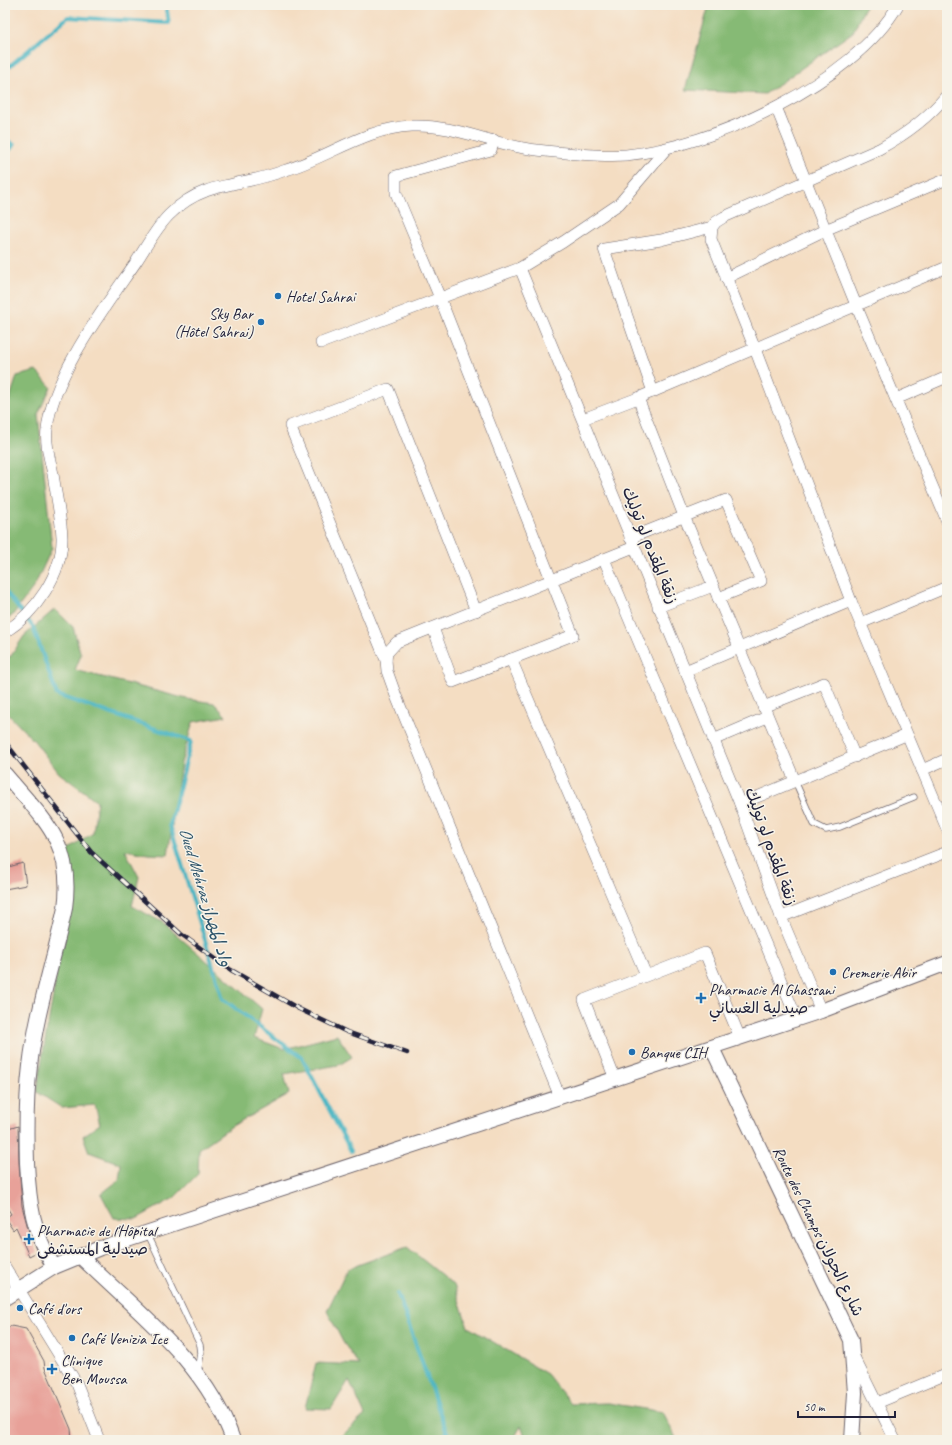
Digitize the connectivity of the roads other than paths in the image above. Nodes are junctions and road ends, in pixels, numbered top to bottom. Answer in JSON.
{"nodes":[{"id":1,"x":898,"y":5,"type":"edge"},
{"id":2,"x":947,"y":95,"type":"edge"},
{"id":3,"x":776,"y":107,"type":"junction"},
{"id":4,"x":494,"y":140,"type":"junction"},
{"id":5,"x":666,"y":149,"type":"junction"},
{"id":6,"x":947,"y":179,"type":"edge"},
{"id":7,"x":805,"y":180,"type":"junction"},
{"id":8,"x":712,"y":227,"type":"junction"},
{"id":9,"x":825,"y":230,"type":"junction"},
{"id":10,"x":947,"y":267,"type":"edge"},
{"id":11,"x":520,"y":268,"type":"junction"},
{"id":12,"x":726,"y":278,"type":"junction"},
{"id":13,"x":440,"y":298,"type":"junction"},
{"id":14,"x":856,"y":305,"type":"junction"},
{"id":15,"x":321,"y":344,"type":"dead end"},
{"id":16,"x":755,"y":349,"type":"junction"},
{"id":17,"x":947,"y":377,"type":"edge"},
{"id":18,"x":653,"y":392,"type":"junction"},
{"id":19,"x":638,"y":398,"type":"junction"},
{"id":20,"x":896,"y":399,"type":"junction"},
{"id":21,"x":583,"y":419,"type":"junction"},
{"id":22,"x":684,"y":516,"type":"junction"},
{"id":23,"x":947,"y":521,"type":"edge"},
{"id":24,"x":632,"y":542,"type":"junction"},
{"id":25,"x":604,"y":559,"type":"junction"},
{"id":26,"x":551,"y":580,"type":"junction"},
{"id":27,"x":712,"y":586,"type":"junction"},
{"id":28,"x":947,"y":587,"type":"edge"},
{"id":29,"x":718,"y":598,"type":"junction"},
{"id":30,"x":851,"y":601,"type":"junction"},
{"id":31,"x":658,"y":608,"type":"junction"},
{"id":32,"x":476,"y":611,"type":"junction"},
{"id":33,"x":861,"y":622,"type":"junction"},
{"id":34,"x":433,"y":628,"type":"junction"},
{"id":35,"x":5,"y":632,"type":"edge"},
{"id":36,"x":739,"y":648,"type":"junction"},
{"id":37,"x":511,"y":659,"type":"junction"},
{"id":38,"x":386,"y":660,"type":"junction"},
{"id":39,"x":685,"y":671,"type":"junction"},
{"id":40,"x":765,"y":712,"type":"junction"},
{"id":41,"x":906,"y":735,"type":"junction"},
{"id":42,"x":713,"y":740,"type":"junction"},
{"id":43,"x":855,"y":756,"type":"junction"},
{"id":44,"x":947,"y":759,"type":"edge"},
{"id":45,"x":922,"y":770,"type":"junction"},
{"id":46,"x":5,"y":774,"type":"edge"},
{"id":47,"x":796,"y":781,"type":"junction"},
{"id":48,"x":914,"y":796,"type":"dead end"},
{"id":49,"x":740,"y":804,"type":"junction"},
{"id":50,"x":947,"y":829,"type":"edge"},
{"id":51,"x":947,"y":852,"type":"edge"},
{"id":52,"x":781,"y":917,"type":"junction"},
{"id":53,"x":947,"y":964,"type":"edge"},
{"id":54,"x":646,"y":975,"type":"junction"},
{"id":55,"x":821,"y":1011,"type":"junction"},
{"id":56,"x":797,"y":1020,"type":"junction"},
{"id":57,"x":740,"y":1038,"type":"junction"},
{"id":58,"x":712,"y":1048,"type":"junction"},
{"id":59,"x":615,"y":1079,"type":"junction"},
{"id":60,"x":560,"y":1098,"type":"junction"},
{"id":61,"x":147,"y":1232,"type":"junction"},
{"id":62,"x":80,"y":1256,"type":"junction"},
{"id":63,"x":54,"y":1267,"type":"junction"},
{"id":64,"x":5,"y":1268,"type":"edge"},
{"id":65,"x":19,"y":1289,"type":"junction"},
{"id":66,"x":5,"y":1298,"type":"edge"},
{"id":67,"x":854,"y":1357,"type":"junction"},
{"id":68,"x":198,"y":1374,"type":"junction"},
{"id":69,"x":947,"y":1374,"type":"edge"},
{"id":70,"x":877,"y":1403,"type":"junction"},
{"id":71,"x":99,"y":1440,"type":"edge"},
{"id":72,"x":234,"y":1440,"type":"edge"},
{"id":73,"x":852,"y":1440,"type":"edge"},
{"id":74,"x":895,"y":1440,"type":"edge"}],
"edges":[{"from":1,"to":3,"type":"street"},
{"from":2,"to":7,"type":"street"},
{"from":3,"to":5,"type":"street"},
{"from":3,"to":7,"type":"street"},
{"from":4,"to":5,"type":"street"},
{"from":4,"to":13,"type":"street"},
{"from":4,"to":35,"type":"street"},
{"from":5,"to":11,"type":"street"},
{"from":6,"to":9,"type":"street"},
{"from":7,"to":8,"type":"street"},
{"from":7,"to":9,"type":"street"},
{"from":8,"to":12,"type":"street"},
{"from":8,"to":18,"type":"street"},
{"from":9,"to":12,"type":"street"},
{"from":9,"to":14,"type":"street"},
{"from":10,"to":14,"type":"street"},
{"from":11,"to":13,"type":"street"},
{"from":11,"to":21,"type":"street","name":"زنقة المقدم لو توليك"},
{"from":12,"to":16,"type":"street"},
{"from":13,"to":15,"type":"street"},
{"from":13,"to":26,"type":"street"},
{"from":14,"to":16,"type":"street"},
{"from":14,"to":20,"type":"street"},
{"from":16,"to":18,"type":"street"},
{"from":16,"to":30,"type":"street"},
{"from":17,"to":20,"type":"street"},
{"from":18,"to":19,"type":"street"},
{"from":19,"to":21,"type":"street"},
{"from":19,"to":22,"type":"street"},
{"from":20,"to":23,"type":"street"},
{"from":21,"to":24,"type":"street","name":"زنقة المقدم لو توليك"},
{"from":22,"to":24,"type":"street"},
{"from":22,"to":27,"type":"street"},
{"from":22,"to":29,"type":"street"},
{"from":24,"to":25,"type":"street"},
{"from":24,"to":31,"type":"street","name":"زنقة المقدم لو توليك"},
{"from":25,"to":26,"type":"street"},
{"from":25,"to":56,"type":"street"},
{"from":26,"to":32,"type":"street"},
{"from":26,"to":37,"type":"street"},
{"from":27,"to":29,"type":"street"},
{"from":27,"to":31,"type":"street"},
{"from":28,"to":33,"type":"street"},
{"from":29,"to":36,"type":"street"},
{"from":30,"to":33,"type":"street"},
{"from":30,"to":36,"type":"street"},
{"from":31,"to":39,"type":"street","name":"زنقة المقدم لو توليك"},
{"from":32,"to":34,"type":"street"},
{"from":32,"to":38,"type":"street"},
{"from":33,"to":41,"type":"street"},
{"from":34,"to":37,"type":"street"},
{"from":34,"to":38,"type":"street"},
{"from":36,"to":39,"type":"street"},
{"from":36,"to":40,"type":"street"},
{"from":37,"to":54,"type":"street"},
{"from":38,"to":60,"type":"street"},
{"from":39,"to":42,"type":"street","name":"زنقة المقدم لو توليك"},
{"from":40,"to":42,"type":"street"},
{"from":40,"to":43,"type":"street"},
{"from":40,"to":47,"type":"street"},
{"from":41,"to":43,"type":"street"},
{"from":41,"to":45,"type":"street"},
{"from":42,"to":49,"type":"street","name":"زنقة المقدم لو توليك"},
{"from":43,"to":47,"type":"street"},
{"from":44,"to":45,"type":"street"},
{"from":45,"to":50,"type":"street"},
{"from":46,"to":63,"type":"street"},
{"from":47,"to":48,"type":"lane"},
{"from":47,"to":49,"type":"street"},
{"from":49,"to":52,"type":"street","name":"زنقة المقدم لو توليك"},
{"from":51,"to":52,"type":"street"},
{"from":52,"to":55,"type":"street","name":"زنقة المقدم لو توليك"},
{"from":53,"to":55,"type":"street"},
{"from":54,"to":57,"type":"street"},
{"from":54,"to":59,"type":"street"},
{"from":55,"to":56,"type":"street"},
{"from":56,"to":57,"type":"street"},
{"from":57,"to":58,"type":"street"},
{"from":58,"to":59,"type":"street"},
{"from":58,"to":67,"type":"street","name":"Route des Champs شارع الجولان"},
{"from":59,"to":60,"type":"street"},
{"from":60,"to":61,"type":"street"},
{"from":61,"to":62,"type":"street"},
{"from":61,"to":68,"type":"lane"},
{"from":62,"to":63,"type":"street"},
{"from":62,"to":68,"type":"street"},
{"from":63,"to":65,"type":"street"},
{"from":64,"to":65,"type":"street"},
{"from":65,"to":66,"type":"street"},
{"from":65,"to":71,"type":"street"},
{"from":67,"to":70,"type":"street"},
{"from":67,"to":73,"type":"street","name":"Route des Champs شارع الجولان"},
{"from":68,"to":72,"type":"street"},
{"from":69,"to":70,"type":"street"},
{"from":70,"to":74,"type":"street"}]}
